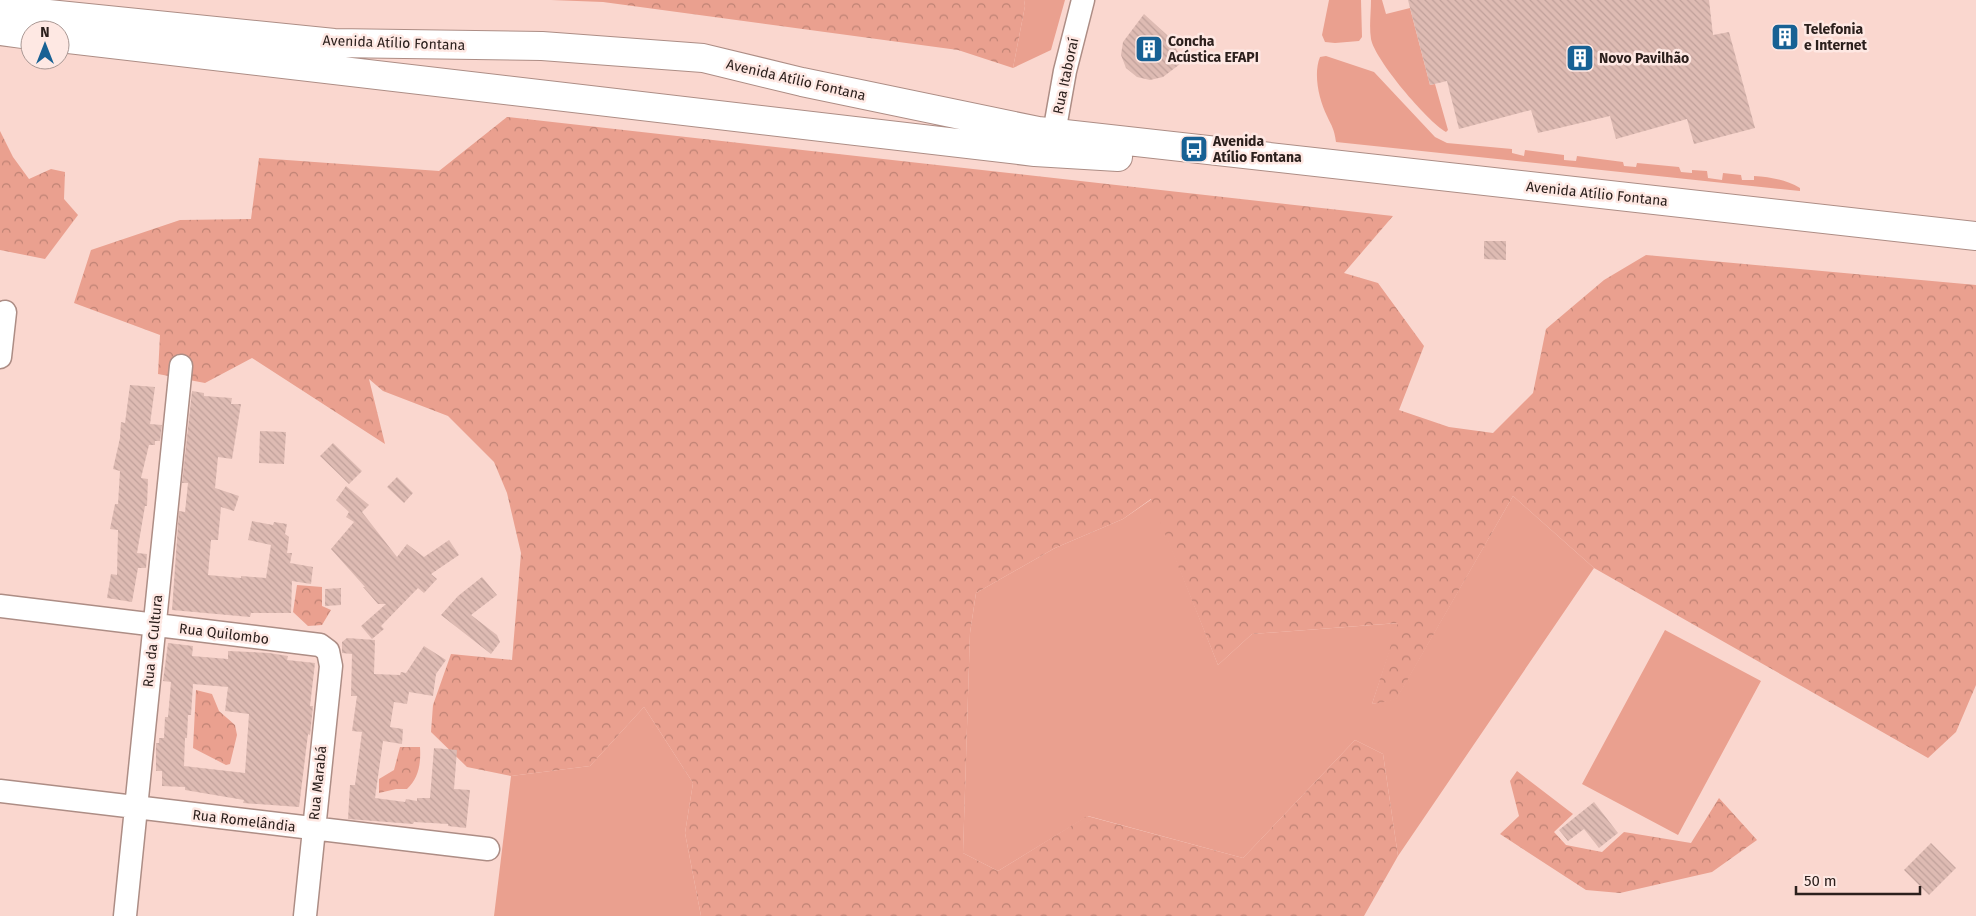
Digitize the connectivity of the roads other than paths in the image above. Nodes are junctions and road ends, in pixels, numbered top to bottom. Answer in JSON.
{"nodes":[{"id":1,"x":1083,"y":0,"type":"edge"},
{"id":2,"x":0,"y":9,"type":"edge"},
{"id":3,"x":0,"y":31,"type":"edge"},
{"id":4,"x":20,"y":33,"type":"edge"},
{"id":5,"x":70,"y":39,"type":"edge"},
{"id":6,"x":1052,"y":143,"type":"junction"},
{"id":7,"x":1976,"y":236,"type":"edge"},
{"id":8,"x":1976,"y":254,"type":"edge"},
{"id":9,"x":5,"y":312,"type":"dead end"},
{"id":10,"x":0,"y":357,"type":"edge"},
{"id":11,"x":181,"y":366,"type":"dead end"},
{"id":12,"x":0,"y":606,"type":"edge"},
{"id":13,"x":154,"y":626,"type":"junction"},
{"id":14,"x":328,"y":651,"type":"joint"},
{"id":15,"x":0,"y":791,"type":"edge"},
{"id":16,"x":136,"y":808,"type":"junction"},
{"id":17,"x":313,"y":829,"type":"junction"},
{"id":18,"x":488,"y":850,"type":"dead end"},
{"id":19,"x":125,"y":916,"type":"edge"},
{"id":20,"x":305,"y":916,"type":"edge"}],
"edges":[{"from":1,"to":6,"type":"street","name":"Rua Itaboraí"},
{"from":2,"to":6,"type":"main road","name":"Avenida Atílio Fontana"},
{"from":3,"to":4,"type":"main road"},
{"from":5,"to":6,"type":"main road","name":"Avenida Atílio Fontana"},
{"from":6,"to":7,"type":"main road","name":"Avenida Atílio Fontana"},
{"from":6,"to":8,"type":"main road","name":"Avenida Atílio Fontana"},
{"from":9,"to":10,"type":"street"},
{"from":11,"to":13,"type":"street","name":"Rua da Cultura"},
{"from":12,"to":13,"type":"street","name":"Rua Quilombo"},
{"from":13,"to":14,"type":"street","name":"Rua Quilombo"},
{"from":13,"to":16,"type":"street","name":"Rua da Cultura"},
{"from":14,"to":17,"type":"street","name":"Rua Marabá"},
{"from":15,"to":16,"type":"street","name":"Rua Romelândia"},
{"from":16,"to":17,"type":"street","name":"Rua Romelândia"},
{"from":16,"to":19,"type":"street","name":"Rua da Cultura"},
{"from":17,"to":18,"type":"street","name":"Rua Romelândia"},
{"from":17,"to":20,"type":"street","name":"Rua Marabá"}]}
